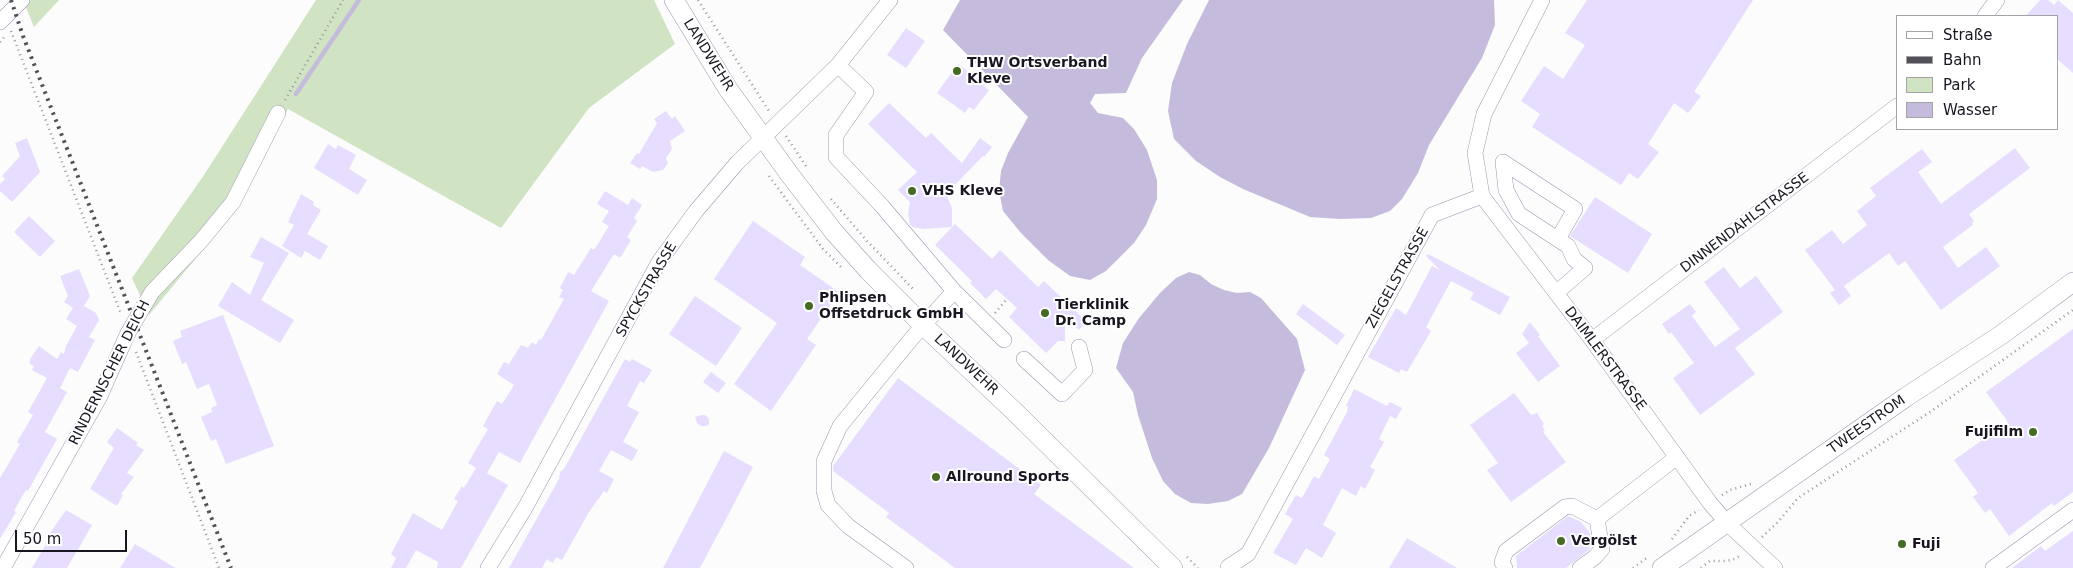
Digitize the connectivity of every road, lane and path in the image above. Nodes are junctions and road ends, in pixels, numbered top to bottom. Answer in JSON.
{"nodes":[{"id":1,"x":22,"y":0,"type":"edge"},
{"id":2,"x":343,"y":0,"type":"edge"},
{"id":3,"x":674,"y":0,"type":"edge"},
{"id":4,"x":890,"y":0,"type":"edge"},
{"id":5,"x":1542,"y":0,"type":"edge"},
{"id":6,"x":1997,"y":0,"type":"edge"},
{"id":7,"x":1986,"y":15,"type":"edge"},
{"id":8,"x":6,"y":29,"type":"edge"},
{"id":9,"x":0,"y":42,"type":"edge"},
{"id":10,"x":838,"y":65,"type":"junction"},
{"id":11,"x":1896,"y":107,"type":"edge"},
{"id":12,"x":278,"y":112,"type":"joint"},
{"id":13,"x":764,"y":138,"type":"junction"},
{"id":14,"x":1482,"y":196,"type":"junction"},
{"id":15,"x":1558,"y":239,"type":"junction"},
{"id":16,"x":2073,"y":282,"type":"edge"},
{"id":17,"x":954,"y":290,"type":"junction"},
{"id":18,"x":1556,"y":293,"type":"junction"},
{"id":19,"x":2073,"y":310,"type":"edge"},
{"id":20,"x":923,"y":325,"type":"junction"},
{"id":21,"x":128,"y":333,"type":"junction"},
{"id":22,"x":1004,"y":340,"type":"dead end"},
{"id":23,"x":1592,"y":340,"type":"junction"},
{"id":24,"x":1079,"y":347,"type":"dead end"},
{"id":25,"x":1024,"y":359,"type":"dead end"},
{"id":26,"x":1677,"y":457,"type":"junction"},
{"id":27,"x":1710,"y":503,"type":"junction"},
{"id":28,"x":2073,"y":510,"type":"edge"},
{"id":29,"x":1597,"y":519,"type":"junction"},
{"id":30,"x":1727,"y":522,"type":"junction"},
{"id":31,"x":1672,"y":540,"type":"dead end"},
{"id":32,"x":1752,"y":546,"type":"junction"},
{"id":33,"x":1655,"y":562,"type":"edge"},
{"id":34,"x":1228,"y":566,"type":"dead end"},
{"id":35,"x":3,"y":568,"type":"edge"},
{"id":36,"x":219,"y":568,"type":"edge"},
{"id":37,"x":488,"y":568,"type":"edge"},
{"id":38,"x":906,"y":568,"type":"edge"},
{"id":39,"x":1173,"y":568,"type":"edge"},
{"id":40,"x":1505,"y":568,"type":"edge"},
{"id":41,"x":1580,"y":568,"type":"edge"},
{"id":42,"x":1633,"y":568,"type":"edge"},
{"id":43,"x":1701,"y":568,"type":"edge"},
{"id":44,"x":1775,"y":568,"type":"edge"},
{"id":45,"x":1994,"y":568,"type":"edge"}],
"edges":[{"from":1,"to":8,"type":"street"},
{"from":2,"to":12,"type":"path"},
{"from":3,"to":13,"type":"main road","name":"LANDWEHR"},
{"from":4,"to":10,"type":"street","name":"SPYCKSTRASSE"},
{"from":5,"to":14,"type":"street"},
{"from":6,"to":7,"type":"street"},
{"from":8,"to":9,"type":"path"},
{"from":8,"to":21,"type":"path"},
{"from":10,"to":13,"type":"street","name":"SPYCKSTRASSE"},
{"from":10,"to":17,"type":"street"},
{"from":11,"to":23,"type":"street","name":"DINNENDAHLSTRASSE"},
{"from":12,"to":21,"type":"street","name":"RINDERNSCHER DEICH"},
{"from":13,"to":20,"type":"main road","name":"LANDWEHR"},
{"from":13,"to":37,"type":"street","name":"SPYCKSTRASSE"},
{"from":14,"to":18,"type":"street","name":"DAIMLERSTRASSE"},
{"from":14,"to":34,"type":"street","name":"ZIEGELSTRASSE"},
{"from":15,"to":15,"type":"street"},
{"from":15,"to":18,"type":"street"},
{"from":16,"to":30,"type":"main road","name":"TWEESTROM"},
{"from":17,"to":20,"type":"street"},
{"from":17,"to":22,"type":"street"},
{"from":18,"to":23,"type":"street","name":"DAIMLERSTRASSE"},
{"from":19,"to":32,"type":"path"},
{"from":20,"to":38,"type":"street"},
{"from":20,"to":39,"type":"main road","name":"LANDWEHR"},
{"from":21,"to":35,"type":"street","name":"RINDERNSCHER DEICH"},
{"from":21,"to":36,"type":"path"},
{"from":23,"to":26,"type":"street","name":"DAIMLERSTRASSE"},
{"from":24,"to":25,"type":"street"},
{"from":26,"to":27,"type":"street","name":"DAIMLERSTRASSE"},
{"from":26,"to":29,"type":"street"},
{"from":27,"to":30,"type":"street","name":"DAIMLERSTRASSE"},
{"from":27,"to":31,"type":"path"},
{"from":28,"to":45,"type":"street"},
{"from":29,"to":40,"type":"street"},
{"from":29,"to":41,"type":"street"},
{"from":30,"to":32,"type":"street","name":"DAIMLERSTRASSE"},
{"from":30,"to":33,"type":"main road","name":"TWEESTROM"},
{"from":32,"to":43,"type":"path"},
{"from":32,"to":44,"type":"street","name":"DAIMLERSTRASSE"},
{"from":33,"to":42,"type":"path"}]}
